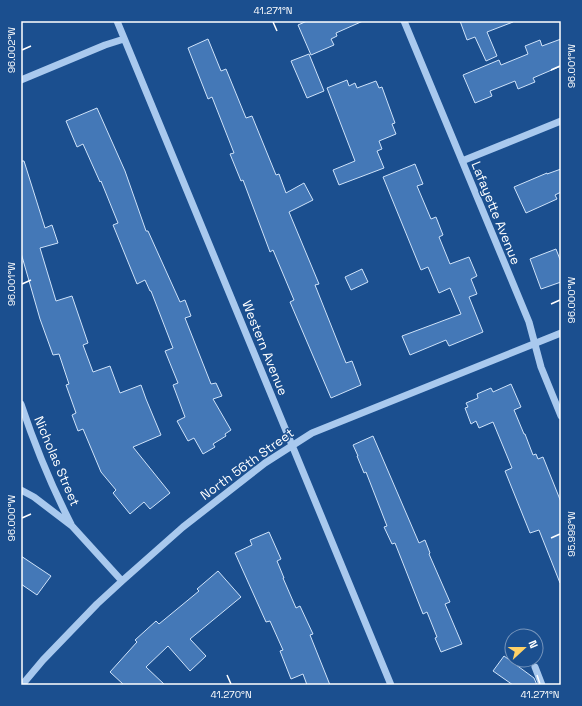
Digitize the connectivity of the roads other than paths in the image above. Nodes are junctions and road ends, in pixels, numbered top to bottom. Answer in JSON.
{"nodes":[{"id":1,"x":117,"y":21,"type":"edge"},
{"id":2,"x":404,"y":21,"type":"edge"},
{"id":3,"x":124,"y":39,"type":"junction"},
{"id":4,"x":21,"y":80,"type":"edge"},
{"id":5,"x":561,"y":121,"type":"edge"},
{"id":6,"x":462,"y":161,"type":"junction"},
{"id":7,"x":561,"y":333,"type":"edge"},
{"id":8,"x":535,"y":344,"type":"junction"},
{"id":9,"x":21,"y":404,"type":"edge"},
{"id":10,"x":25,"y":416,"type":"junction"},
{"id":11,"x":561,"y":416,"type":"edge"},
{"id":12,"x":21,"y":424,"type":"edge"},
{"id":13,"x":292,"y":446,"type":"junction"},
{"id":14,"x":21,"y":490,"type":"edge"},
{"id":15,"x":72,"y":526,"type":"junction"},
{"id":16,"x":122,"y":581,"type":"junction"},
{"id":17,"x":535,"y":668,"type":"edge"},
{"id":18,"x":22,"y":685,"type":"edge"},
{"id":19,"x":391,"y":685,"type":"edge"},
{"id":20,"x":542,"y":685,"type":"edge"}],
"edges":[{"from":1,"to":3,"type":"street","name":"Western Avenue"},
{"from":2,"to":6,"type":"street","name":"Lafayette Avenue"},
{"from":3,"to":4,"type":"street"},
{"from":3,"to":13,"type":"street","name":"Western Avenue"},
{"from":5,"to":6,"type":"street"},
{"from":6,"to":8,"type":"street","name":"Lafayette Avenue"},
{"from":7,"to":8,"type":"street","name":"North 56th Street"},
{"from":8,"to":11,"type":"street","name":"Lafayette Avenue"},
{"from":8,"to":13,"type":"street","name":"North 56th Street"},
{"from":9,"to":10,"type":"street","name":"Nicholas Street"},
{"from":10,"to":12,"type":"street"},
{"from":10,"to":15,"type":"street","name":"Nicholas Street"},
{"from":13,"to":16,"type":"street","name":"North 56th Street"},
{"from":13,"to":19,"type":"street","name":"Western Avenue"},
{"from":14,"to":15,"type":"street"},
{"from":15,"to":16,"type":"street"},
{"from":16,"to":18,"type":"street","name":"North 56th Street"},
{"from":17,"to":20,"type":"street"}]}
